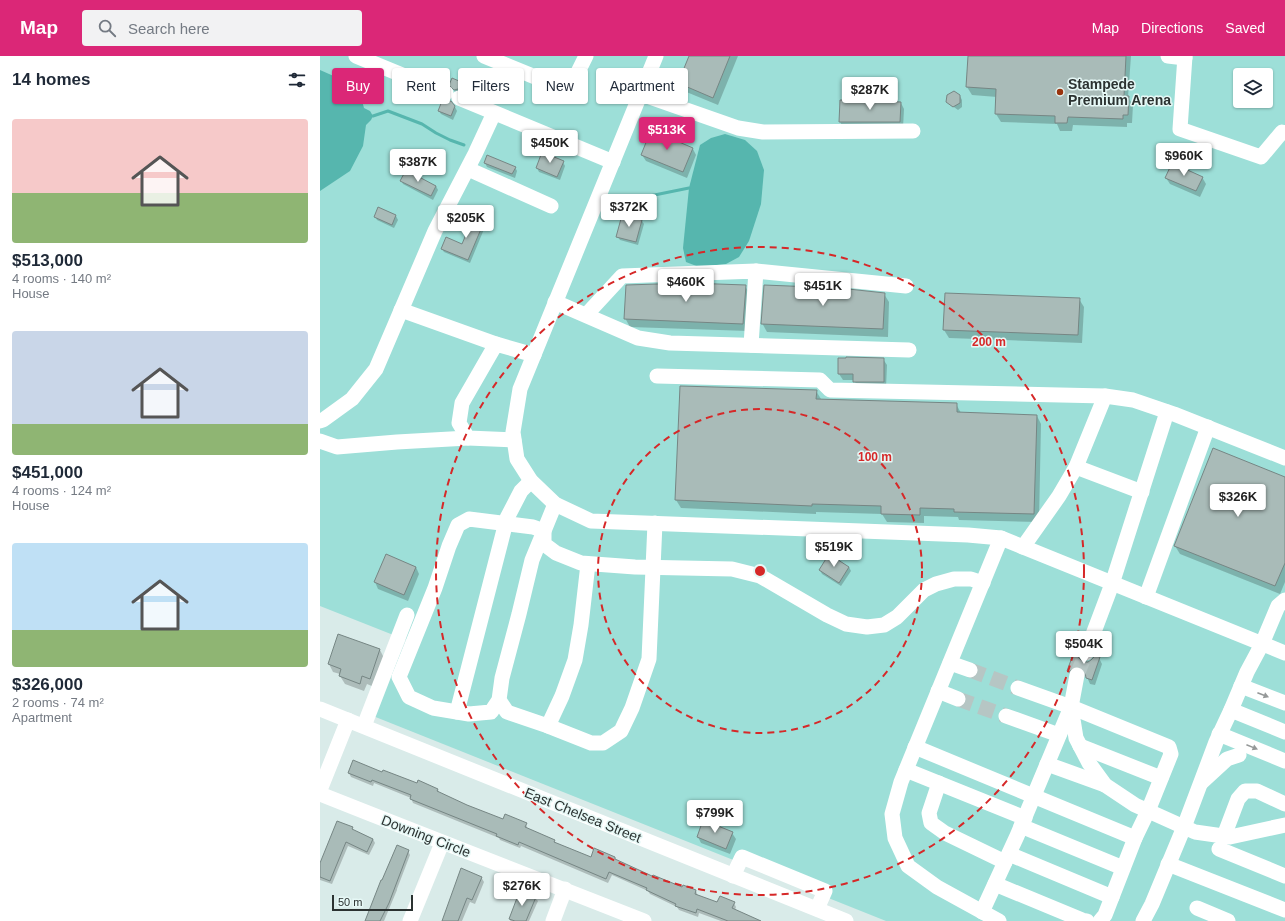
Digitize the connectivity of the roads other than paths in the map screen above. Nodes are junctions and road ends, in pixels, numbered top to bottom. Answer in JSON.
{"nodes":[{"id":1,"x":356,"y":56,"type":"edge"},
{"id":2,"x":484,"y":56,"type":"edge"},
{"id":3,"x":586,"y":56,"type":"edge"},
{"id":4,"x":656,"y":56,"type":"edge"},
{"id":5,"x":1168,"y":56,"type":"edge"},
{"id":6,"x":1185,"y":57,"type":"edge"},
{"id":7,"x":514,"y":62,"type":"edge"},
{"id":8,"x":651,"y":68,"type":"edge"},
{"id":9,"x":637,"y":104,"type":"edge"},
{"id":10,"x":670,"y":104,"type":"edge"},
{"id":11,"x":494,"y":113,"type":"junction"},
{"id":12,"x":1284,"y":130,"type":"edge"},
{"id":13,"x":913,"y":131,"type":"dead end"},
{"id":14,"x":613,"y":162,"type":"junction"},
{"id":15,"x":468,"y":169,"type":"junction"},
{"id":16,"x":551,"y":206,"type":"dead end"},
{"id":17,"x":756,"y":271,"type":"junction"},
{"id":18,"x":906,"y":286,"type":"dead end"},
{"id":19,"x":555,"y":302,"type":"junction"},
{"id":20,"x":401,"y":310,"type":"junction"},
{"id":21,"x":586,"y":316,"type":"junction"},
{"id":22,"x":496,"y":344,"type":"junction"},
{"id":23,"x":751,"y":345,"type":"junction"},
{"id":24,"x":909,"y":350,"type":"dead end"},
{"id":25,"x":534,"y":355,"type":"junction"},
{"id":26,"x":657,"y":376,"type":"dead end"},
{"id":27,"x":1105,"y":396,"type":"junction"},
{"id":28,"x":1167,"y":412,"type":"junction"},
{"id":29,"x":320,"y":421,"type":"edge"},
{"id":30,"x":1208,"y":427,"type":"junction"},
{"id":31,"x":468,"y":438,"type":"junction"},
{"id":32,"x":514,"y":440,"type":"junction"},
{"id":33,"x":320,"y":441,"type":"edge"},
{"id":34,"x":1285,"y":458,"type":"edge"},
{"id":35,"x":1076,"y":467,"type":"junction"},
{"id":36,"x":531,"y":481,"type":"junction"},
{"id":37,"x":1142,"y":492,"type":"junction"},
{"id":38,"x":555,"y":504,"type":"junction"},
{"id":39,"x":655,"y":523,"type":"junction"},
{"id":40,"x":506,"y":524,"type":"junction"},
{"id":41,"x":544,"y":531,"type":"junction"},
{"id":42,"x":1001,"y":538,"type":"junction"},
{"id":43,"x":1023,"y":547,"type":"junction"},
{"id":44,"x":588,"y":564,"type":"junction"},
{"id":45,"x":654,"y":567,"type":"junction"},
{"id":46,"x":983,"y":583,"type":"junction"},
{"id":47,"x":1112,"y":584,"type":"junction"},
{"id":48,"x":1146,"y":597,"type":"junction"},
{"id":49,"x":1285,"y":600,"type":"edge"},
{"id":50,"x":407,"y":615,"type":"dead end"},
{"id":51,"x":1262,"y":644,"type":"junction"},
{"id":52,"x":1086,"y":652,"type":"tunnel mouth"},
{"id":53,"x":1285,"y":653,"type":"edge"},
{"id":54,"x":950,"y":663,"type":"junction"},
{"id":55,"x":970,"y":670,"type":"tunnel mouth"},
{"id":56,"x":1077,"y":675,"type":"tunnel mouth"},
{"id":57,"x":1241,"y":686,"type":"junction"},
{"id":58,"x":1018,"y":688,"type":"tunnel mouth"},
{"id":59,"x":938,"y":692,"type":"junction"},
{"id":60,"x":958,"y":699,"type":"tunnel mouth"},
{"id":61,"x":499,"y":700,"type":"junction"},
{"id":62,"x":1285,"y":703,"type":"edge"},
{"id":63,"x":1071,"y":707,"type":"junction"},
{"id":64,"x":320,"y":709,"type":"edge"},
{"id":65,"x":1231,"y":710,"type":"junction"},
{"id":66,"x":458,"y":712,"type":"junction"},
{"id":67,"x":1006,"y":716,"type":"tunnel mouth"},
{"id":68,"x":348,"y":720,"type":"junction"},
{"id":69,"x":364,"y":726,"type":"junction"},
{"id":70,"x":548,"y":726,"type":"junction"},
{"id":71,"x":1285,"y":732,"type":"edge"},
{"id":72,"x":1219,"y":734,"type":"junction"},
{"id":73,"x":1060,"y":735,"type":"junction"},
{"id":74,"x":1080,"y":746,"type":"junction"},
{"id":75,"x":915,"y":747,"type":"junction"},
{"id":76,"x":1240,"y":755,"type":"dead end"},
{"id":77,"x":1285,"y":761,"type":"edge"},
{"id":78,"x":1047,"y":764,"type":"junction"},
{"id":79,"x":906,"y":770,"type":"junction"},
{"id":80,"x":1161,"y":778,"type":"junction"},
{"id":81,"x":939,"y":783,"type":"junction"},
{"id":82,"x":1199,"y":785,"type":"junction"},
{"id":83,"x":1105,"y":786,"type":"junction"},
{"id":84,"x":320,"y":790,"type":"edge"},
{"id":85,"x":320,"y":794,"type":"edge"},
{"id":86,"x":1034,"y":796,"type":"junction"},
{"id":87,"x":1285,"y":804,"type":"edge"},
{"id":88,"x":1148,"y":811,"type":"junction"},
{"id":89,"x":1023,"y":822,"type":"junction"},
{"id":90,"x":1184,"y":826,"type":"junction"},
{"id":91,"x":1285,"y":826,"type":"edge"},
{"id":92,"x":1266,"y":829,"type":"junction"},
{"id":93,"x":1135,"y":838,"type":"junction"},
{"id":94,"x":1285,"y":838,"type":"edge"},
{"id":95,"x":1221,"y":842,"type":"junction"},
{"id":96,"x":442,"y":843,"type":"junction"},
{"id":97,"x":1007,"y":858,"type":"junction"},
{"id":98,"x":1168,"y":864,"type":"junction"},
{"id":99,"x":1123,"y":868,"type":"junction"},
{"id":100,"x":733,"y":876,"type":"junction"},
{"id":101,"x":1285,"y":876,"type":"edge"},
{"id":102,"x":995,"y":884,"type":"junction"},
{"id":103,"x":565,"y":889,"type":"junction"},
{"id":104,"x":1112,"y":897,"type":"junction"},
{"id":105,"x":1152,"y":904,"type":"junction"},
{"id":106,"x":1197,"y":908,"type":"dead end"},
{"id":107,"x":817,"y":909,"type":"junction"},
{"id":108,"x":1285,"y":910,"type":"edge"},
{"id":109,"x":982,"y":912,"type":"junction"},
{"id":110,"x":410,"y":921,"type":"edge"},
{"id":111,"x":553,"y":921,"type":"edge"},
{"id":112,"x":644,"y":921,"type":"edge"},
{"id":113,"x":846,"y":921,"type":"edge"},
{"id":114,"x":999,"y":921,"type":"edge"},
{"id":115,"x":1087,"y":921,"type":"edge"},
{"id":116,"x":1100,"y":921,"type":"edge"},
{"id":117,"x":1143,"y":921,"type":"edge"},
{"id":118,"x":1148,"y":921,"type":"edge"},
{"id":119,"x":1228,"y":921,"type":"edge"}],
"edges":[{"from":1,"to":11,"type":"street"},
{"from":2,"to":7,"type":"street"},
{"from":3,"to":7,"type":"street"},
{"from":4,"to":8,"type":"street"},
{"from":5,"to":6,"type":"street"},
{"from":6,"to":12,"type":"street"},
{"from":9,"to":14,"type":"street"},
{"from":10,"to":13,"type":"street"},
{"from":11,"to":14,"type":"street"},
{"from":11,"to":15,"type":"street"},
{"from":14,"to":19,"type":"street"},
{"from":15,"to":16,"type":"street"},
{"from":15,"to":20,"type":"street"},
{"from":17,"to":18,"type":"street"},
{"from":17,"to":21,"type":"street"},
{"from":17,"to":23,"type":"street"},
{"from":19,"to":21,"type":"street"},
{"from":19,"to":25,"type":"street"},
{"from":20,"to":22,"type":"street"},
{"from":20,"to":29,"type":"street"},
{"from":21,"to":23,"type":"street"},
{"from":22,"to":25,"type":"street"},
{"from":22,"to":31,"type":"street"},
{"from":23,"to":24,"type":"street"},
{"from":25,"to":32,"type":"street"},
{"from":26,"to":27,"type":"street"},
{"from":27,"to":28,"type":"street"},
{"from":27,"to":35,"type":"street"},
{"from":28,"to":30,"type":"street"},
{"from":28,"to":37,"type":"street"},
{"from":30,"to":34,"type":"street"},
{"from":30,"to":48,"type":"street"},
{"from":31,"to":32,"type":"street"},
{"from":31,"to":33,"type":"street"},
{"from":32,"to":36,"type":"street"},
{"from":35,"to":37,"type":"street"},
{"from":35,"to":43,"type":"street"},
{"from":36,"to":38,"type":"street"},
{"from":36,"to":40,"type":"street"},
{"from":37,"to":47,"type":"street"},
{"from":38,"to":39,"type":"street"},
{"from":38,"to":41,"type":"street"},
{"from":39,"to":42,"type":"street"},
{"from":39,"to":45,"type":"street"},
{"from":40,"to":41,"type":"street"},
{"from":40,"to":66,"type":"street"},
{"from":40,"to":66,"type":"street"},
{"from":41,"to":44,"type":"street"},
{"from":41,"to":61,"type":"street"},
{"from":42,"to":43,"type":"street"},
{"from":42,"to":46,"type":"street"},
{"from":43,"to":47,"type":"street"},
{"from":44,"to":45,"type":"street"},
{"from":44,"to":70,"type":"street"},
{"from":45,"to":46,"type":"street"},
{"from":45,"to":70,"type":"street"},
{"from":46,"to":54,"type":"street"},
{"from":47,"to":48,"type":"street"},
{"from":47,"to":52,"type":"street"},
{"from":48,"to":51,"type":"street"},
{"from":49,"to":51,"type":"street"},
{"from":50,"to":69,"type":"street"},
{"from":51,"to":53,"type":"street"},
{"from":51,"to":57,"type":"street"},
{"from":54,"to":55,"type":"street"},
{"from":54,"to":59,"type":"street"},
{"from":56,"to":63,"type":"street"},
{"from":57,"to":62,"type":"street","one_way":true},
{"from":57,"to":65,"type":"street"},
{"from":58,"to":63,"type":"street"},
{"from":59,"to":60,"type":"street"},
{"from":59,"to":75,"type":"street"},
{"from":61,"to":66,"type":"street"},
{"from":61,"to":70,"type":"street"},
{"from":63,"to":73,"type":"street"},
{"from":63,"to":74,"type":"street"},
{"from":63,"to":80,"type":"street"},
{"from":64,"to":68,"type":"street","name":"East Chelsea Street"},
{"from":65,"to":71,"type":"street"},
{"from":65,"to":72,"type":"street"},
{"from":67,"to":73,"type":"street"},
{"from":68,"to":69,"type":"street","name":"East Chelsea Street"},
{"from":68,"to":84,"type":"street"},
{"from":69,"to":100,"type":"street","name":"East Chelsea Street"},
{"from":72,"to":77,"type":"street","one_way":true},
{"from":72,"to":82,"type":"street"},
{"from":73,"to":78,"type":"street"},
{"from":74,"to":80,"type":"street"},
{"from":74,"to":83,"type":"street"},
{"from":75,"to":79,"type":"street"},
{"from":75,"to":86,"type":"street"},
{"from":76,"to":82,"type":"street"},
{"from":78,"to":83,"type":"street"},
{"from":78,"to":86,"type":"street"},
{"from":79,"to":81,"type":"street"},
{"from":79,"to":109,"type":"street"},
{"from":80,"to":88,"type":"street"},
{"from":81,"to":89,"type":"street"},
{"from":81,"to":97,"type":"street"},
{"from":82,"to":90,"type":"street"},
{"from":83,"to":88,"type":"street"},
{"from":85,"to":96,"type":"street","name":"Downing Circle"},
{"from":86,"to":89,"type":"street"},
{"from":86,"to":93,"type":"street"},
{"from":87,"to":95,"type":"street"},
{"from":88,"to":90,"type":"street"},
{"from":88,"to":93,"type":"street"},
{"from":89,"to":97,"type":"street"},
{"from":89,"to":99,"type":"street"},
{"from":90,"to":95,"type":"street"},
{"from":90,"to":98,"type":"street"},
{"from":91,"to":92,"type":"street"},
{"from":92,"to":94,"type":"street"},
{"from":92,"to":95,"type":"street"},
{"from":93,"to":99,"type":"street"},
{"from":95,"to":101,"type":"street"},
{"from":96,"to":103,"type":"street","name":"Downing Circle"},
{"from":96,"to":110,"type":"street"},
{"from":97,"to":102,"type":"street"},
{"from":97,"to":104,"type":"street"},
{"from":98,"to":105,"type":"street"},
{"from":98,"to":108,"type":"street"},
{"from":99,"to":104,"type":"street"},
{"from":100,"to":107,"type":"street","name":"East Chelsea Street"},
{"from":100,"to":107,"type":"street"},
{"from":102,"to":109,"type":"street"},
{"from":102,"to":115,"type":"street"},
{"from":103,"to":111,"type":"street"},
{"from":103,"to":112,"type":"street","name":"Downing Circle"},
{"from":104,"to":116,"type":"street"},
{"from":105,"to":117,"type":"street"},
{"from":105,"to":118,"type":"street"},
{"from":106,"to":119,"type":"street"},
{"from":107,"to":113,"type":"street","name":"East Chelsea Street"},
{"from":109,"to":114,"type":"street"}]}
